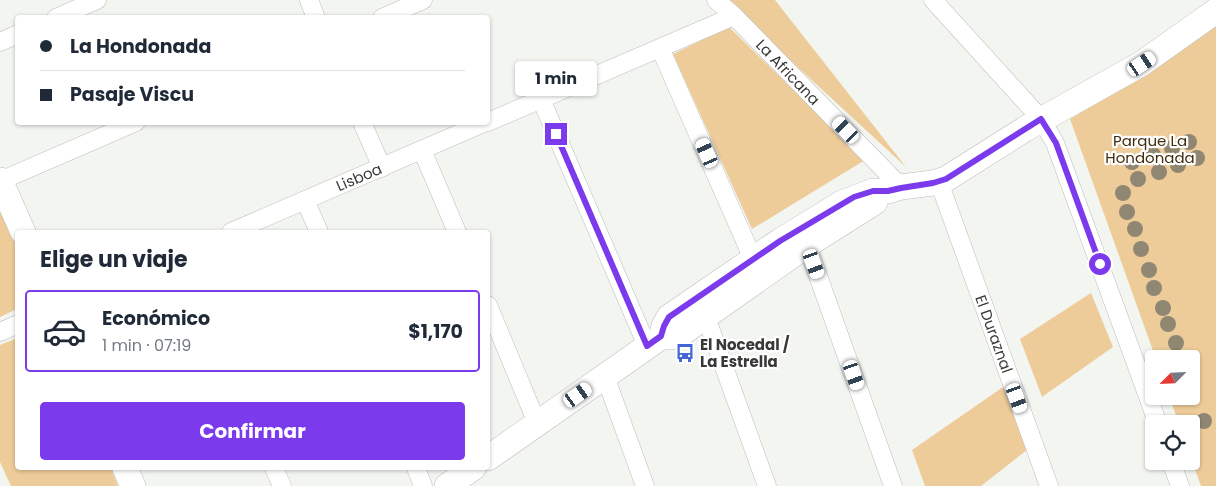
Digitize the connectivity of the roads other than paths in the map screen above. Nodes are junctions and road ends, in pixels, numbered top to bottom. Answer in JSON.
{"nodes":[{"id":1,"x":97,"y":0,"type":"edge"},
{"id":2,"x":309,"y":0,"type":"edge"},
{"id":3,"x":423,"y":0,"type":"edge"},
{"id":4,"x":716,"y":0,"type":"edge"},
{"id":5,"x":933,"y":0,"type":"edge"},
{"id":6,"x":1216,"y":11,"type":"edge"},
{"id":7,"x":63,"y":15,"type":"edge"},
{"id":8,"x":315,"y":15,"type":"edge"},
{"id":9,"x":389,"y":15,"type":"edge"},
{"id":10,"x":734,"y":16,"type":"junction"},
{"id":11,"x":15,"y":35,"type":"edge"},
{"id":12,"x":0,"y":42,"type":"edge"},
{"id":13,"x":660,"y":48,"type":"junction"},
{"id":14,"x":541,"y":99,"type":"junction"},
{"id":15,"x":1041,"y":119,"type":"junction"},
{"id":16,"x":490,"y":121,"type":"edge"},
{"id":17,"x":129,"y":125,"type":"edge"},
{"id":18,"x":363,"y":125,"type":"edge"},
{"id":19,"x":480,"y":125,"type":"edge"},
{"id":20,"x":422,"y":150,"type":"junction"},
{"id":21,"x":382,"y":168,"type":"junction"},
{"id":22,"x":0,"y":180,"type":"edge"},
{"id":23,"x":940,"y":182,"type":"junction"},
{"id":24,"x":895,"y":189,"type":"junction"},
{"id":25,"x":305,"y":200,"type":"junction"},
{"id":26,"x":22,"y":230,"type":"edge"},
{"id":27,"x":236,"y":230,"type":"edge"},
{"id":28,"x":317,"y":230,"type":"edge"},
{"id":29,"x":456,"y":230,"type":"edge"},
{"id":30,"x":807,"y":245,"type":"junction"},
{"id":31,"x":753,"y":259,"type":"junction"},
{"id":32,"x":490,"y":310,"type":"edge"},
{"id":33,"x":706,"y":317,"type":"junction"},
{"id":34,"x":15,"y":325,"type":"edge"},
{"id":35,"x":0,"y":332,"type":"edge"},
{"id":36,"x":654,"y":342,"type":"junction"},
{"id":37,"x":605,"y":376,"type":"junction"},
{"id":38,"x":1155,"y":415,"type":"edge"},
{"id":39,"x":537,"y":423,"type":"junction"},
{"id":40,"x":490,"y":457,"type":"edge"},
{"id":41,"x":126,"y":470,"type":"edge"},
{"id":42,"x":275,"y":470,"type":"edge"},
{"id":43,"x":417,"y":470,"type":"edge"},
{"id":44,"x":471,"y":470,"type":"edge"},
{"id":45,"x":1174,"y":470,"type":"edge"},
{"id":46,"x":133,"y":486,"type":"edge"},
{"id":47,"x":282,"y":486,"type":"edge"},
{"id":48,"x":423,"y":486,"type":"edge"},
{"id":49,"x":447,"y":486,"type":"edge"},
{"id":50,"x":645,"y":486,"type":"edge"},
{"id":51,"x":767,"y":486,"type":"edge"},
{"id":52,"x":893,"y":486,"type":"edge"},
{"id":53,"x":1049,"y":486,"type":"edge"},
{"id":54,"x":1180,"y":486,"type":"edge"}],
"edges":[{"from":1,"to":7,"type":"street"},
{"from":2,"to":8,"type":"street"},
{"from":3,"to":9,"type":"street"},
{"from":4,"to":10,"type":"street","name":"La Africana"},
{"from":5,"to":15,"type":"street"},
{"from":6,"to":15,"type":"main road"},
{"from":10,"to":13,"type":"street","name":"Lisboa"},
{"from":10,"to":24,"type":"street","name":"La Africana"},
{"from":11,"to":12,"type":"street"},
{"from":13,"to":14,"type":"street","name":"Lisboa"},
{"from":13,"to":31,"type":"street"},
{"from":14,"to":16,"type":"street","name":"Lisboa"},
{"from":14,"to":36,"type":"street"},
{"from":15,"to":23,"type":"main road"},
{"from":15,"to":38,"type":"street"},
{"from":17,"to":22,"type":"street"},
{"from":18,"to":21,"type":"street"},
{"from":19,"to":20,"type":"street","name":"Lisboa"},
{"from":20,"to":21,"type":"street","name":"Lisboa"},
{"from":20,"to":29,"type":"street"},
{"from":21,"to":25,"type":"street","name":"Lisboa"},
{"from":22,"to":26,"type":"main road"},
{"from":23,"to":24,"type":"main road"},
{"from":23,"to":53,"type":"street","name":"El Duraznal"},
{"from":24,"to":30,"type":"main road"},
{"from":24,"to":31,"type":"main road"},
{"from":25,"to":27,"type":"street","name":"Lisboa"},
{"from":25,"to":28,"type":"street"},
{"from":30,"to":33,"type":"main road"},
{"from":30,"to":52,"type":"street"},
{"from":31,"to":36,"type":"main road"},
{"from":32,"to":39,"type":"street"},
{"from":33,"to":36,"type":"main road"},
{"from":33,"to":51,"type":"street"},
{"from":34,"to":35,"type":"street"},
{"from":36,"to":37,"type":"main road"},
{"from":37,"to":39,"type":"main road"},
{"from":37,"to":50,"type":"street"},
{"from":39,"to":40,"type":"main road"},
{"from":41,"to":46,"type":"main road"},
{"from":42,"to":47,"type":"street"},
{"from":43,"to":48,"type":"street"},
{"from":44,"to":49,"type":"main road"},
{"from":45,"to":54,"type":"street"}]}
